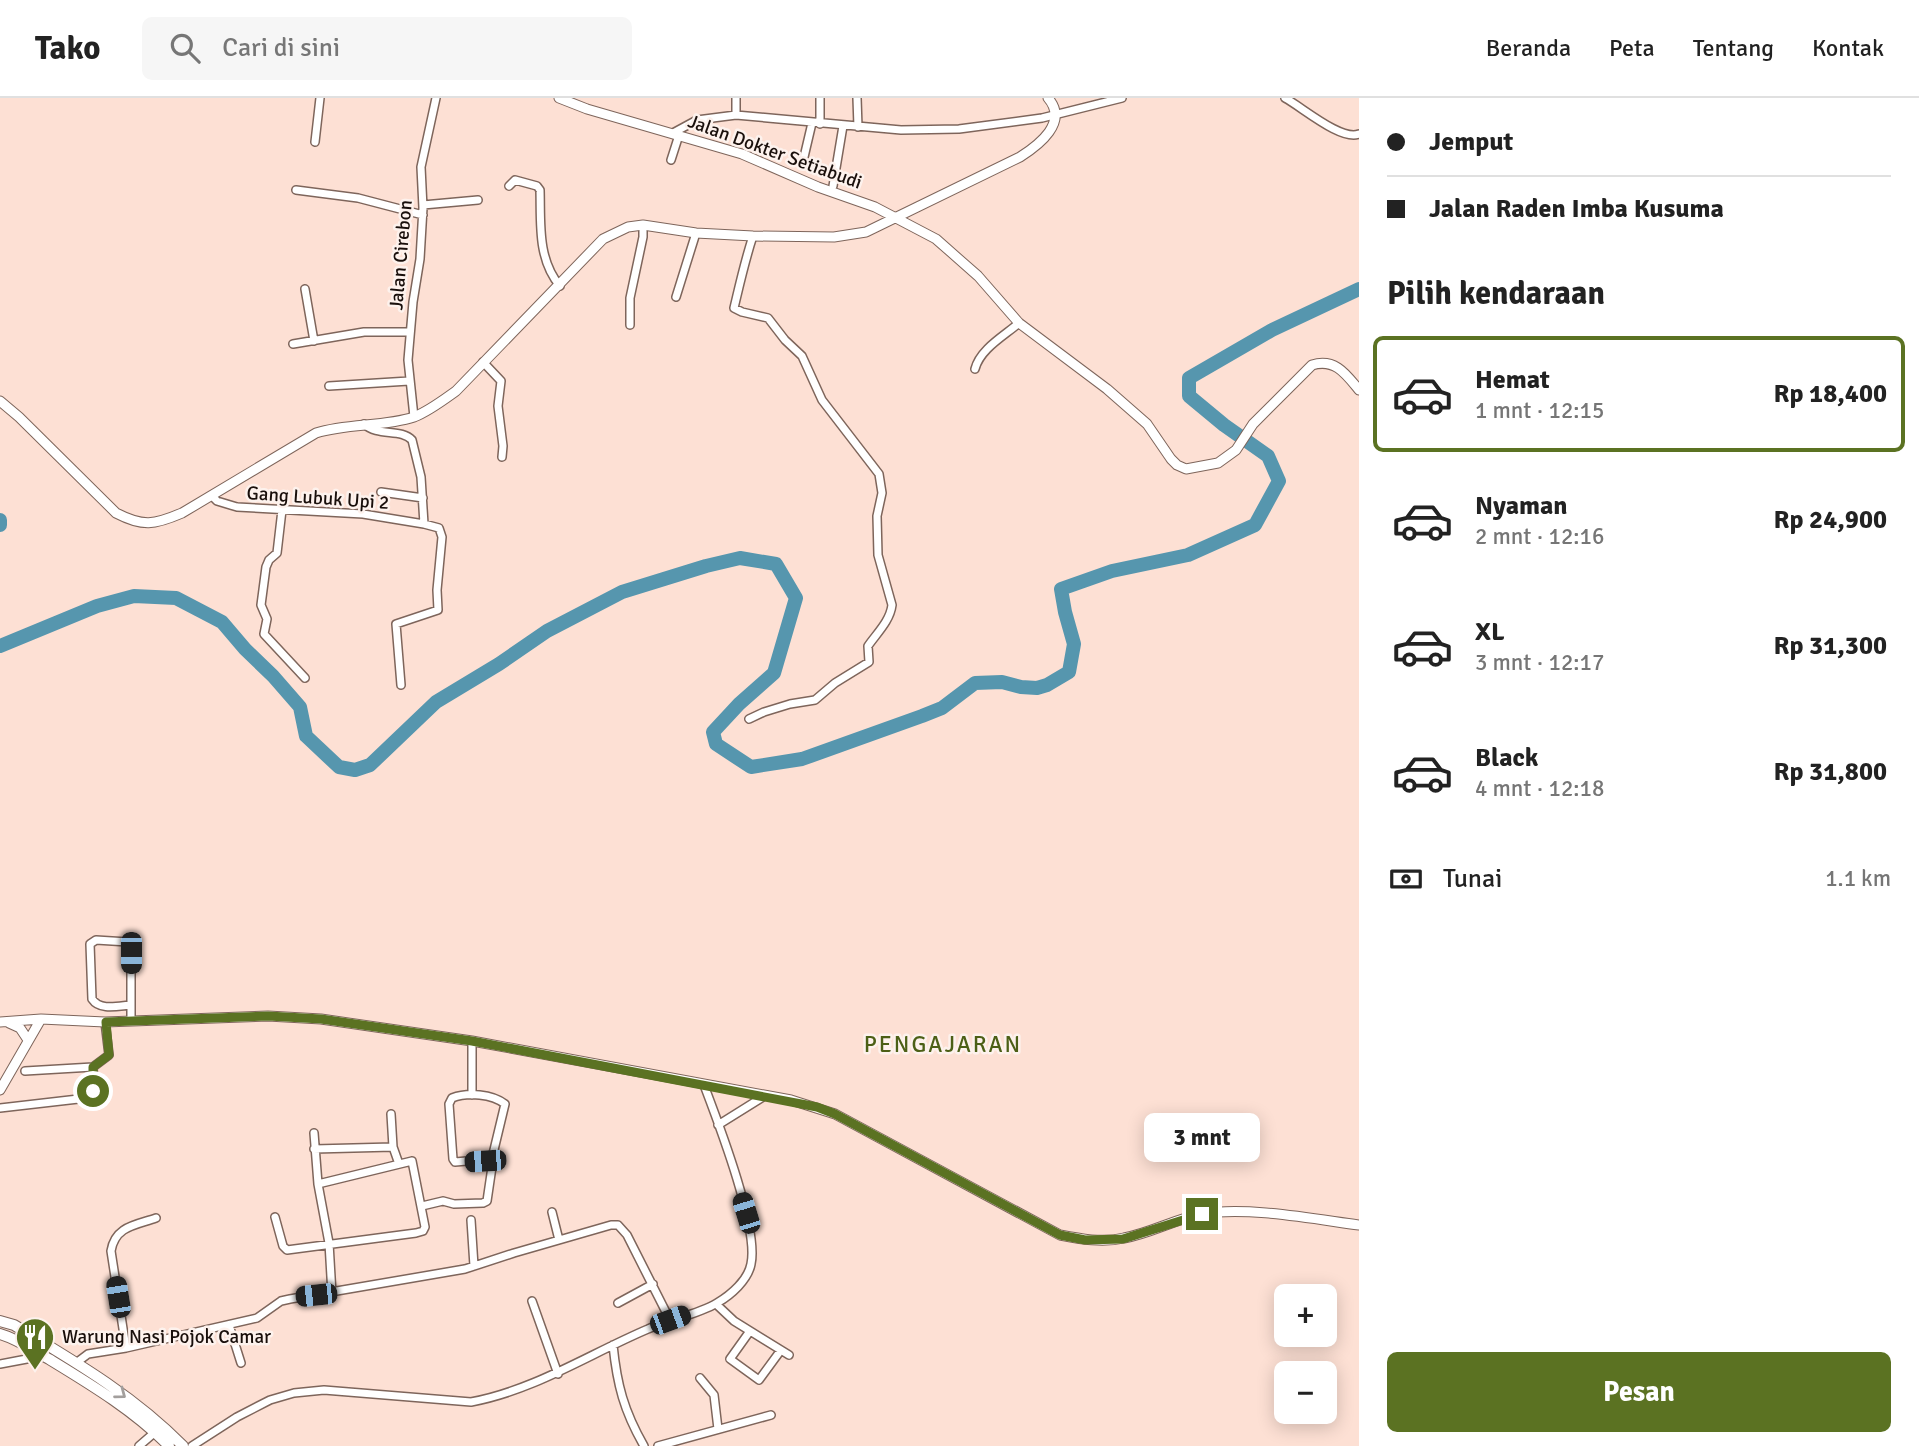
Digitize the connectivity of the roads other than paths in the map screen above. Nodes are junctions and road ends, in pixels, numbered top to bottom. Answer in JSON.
{"nodes":[{"id":1,"x":320,"y":98,"type":"edge"},
{"id":2,"x":436,"y":98,"type":"edge"},
{"id":3,"x":559,"y":98,"type":"edge"},
{"id":4,"x":736,"y":98,"type":"edge"},
{"id":5,"x":820,"y":98,"type":"edge"},
{"id":6,"x":857,"y":98,"type":"edge"},
{"id":7,"x":1048,"y":98,"type":"edge"},
{"id":8,"x":1122,"y":98,"type":"edge"},
{"id":9,"x":1285,"y":98,"type":"edge"},
{"id":10,"x":1056,"y":114,"type":"junction"},
{"id":11,"x":736,"y":115,"type":"junction"},
{"id":12,"x":816,"y":124,"type":"junction"},
{"id":13,"x":843,"y":126,"type":"junction"},
{"id":14,"x":858,"y":127,"type":"junction"},
{"id":15,"x":676,"y":134,"type":"junction"},
{"id":16,"x":1359,"y":134,"type":"edge"},
{"id":17,"x":315,"y":142,"type":"dead end"},
{"id":18,"x":804,"y":157,"type":"dead end"},
{"id":19,"x":671,"y":160,"type":"dead end"},
{"id":20,"x":509,"y":186,"type":"dead end"},
{"id":21,"x":833,"y":186,"type":"dead end"},
{"id":22,"x":296,"y":190,"type":"dead end"},
{"id":23,"x":478,"y":200,"type":"dead end"},
{"id":24,"x":423,"y":205,"type":"junction"},
{"id":25,"x":423,"y":215,"type":"junction"},
{"id":26,"x":898,"y":218,"type":"junction"},
{"id":27,"x":643,"y":225,"type":"junction"},
{"id":28,"x":696,"y":233,"type":"junction"},
{"id":29,"x":753,"y":236,"type":"junction"},
{"id":30,"x":560,"y":286,"type":"junction"},
{"id":31,"x":305,"y":289,"type":"dead end"},
{"id":32,"x":676,"y":297,"type":"dead end"},
{"id":33,"x":1019,"y":323,"type":"junction"},
{"id":34,"x":630,"y":325,"type":"dead end"},
{"id":35,"x":410,"y":332,"type":"junction"},
{"id":36,"x":314,"y":341,"type":"junction"},
{"id":37,"x":293,"y":344,"type":"dead end"},
{"id":38,"x":483,"y":362,"type":"junction"},
{"id":39,"x":975,"y":369,"type":"dead end"},
{"id":40,"x":409,"y":381,"type":"junction"},
{"id":41,"x":328,"y":386,"type":"dead end"},
{"id":42,"x":1359,"y":390,"type":"edge"},
{"id":43,"x":0,"y":401,"type":"edge"},
{"id":44,"x":414,"y":417,"type":"junction"},
{"id":45,"x":364,"y":424,"type":"junction"},
{"id":46,"x":502,"y":457,"type":"dead end"},
{"id":47,"x":381,"y":492,"type":"dead end"},
{"id":48,"x":212,"y":496,"type":"junction"},
{"id":49,"x":423,"y":498,"type":"junction"},
{"id":50,"x":282,"y":510,"type":"junction"},
{"id":51,"x":424,"y":524,"type":"junction"},
{"id":52,"x":305,"y":678,"type":"dead end"},
{"id":53,"x":401,"y":685,"type":"dead end"},
{"id":54,"x":749,"y":719,"type":"dead end"},
{"id":55,"x":131,"y":1005,"type":"junction"},
{"id":56,"x":41,"y":1019,"type":"junction"},
{"id":57,"x":131,"y":1019,"type":"junction"},
{"id":58,"x":3,"y":1022,"type":"edge"},
{"id":59,"x":106,"y":1022,"type":"junction"},
{"id":60,"x":28,"y":1040,"type":"junction"},
{"id":61,"x":472,"y":1041,"type":"junction"},
{"id":62,"x":93,"y":1067,"type":"junction"},
{"id":63,"x":25,"y":1071,"type":"dead end"},
{"id":64,"x":704,"y":1084,"type":"junction"},
{"id":65,"x":0,"y":1090,"type":"edge"},
{"id":66,"x":472,"y":1095,"type":"junction"},
{"id":67,"x":766,"y":1095,"type":"junction"},
{"id":68,"x":0,"y":1108,"type":"edge"},
{"id":69,"x":391,"y":1114,"type":"dead end"},
{"id":70,"x":718,"y":1125,"type":"junction"},
{"id":71,"x":314,"y":1133,"type":"dead end"},
{"id":72,"x":393,"y":1147,"type":"junction"},
{"id":73,"x":314,"y":1149,"type":"junction"},
{"id":74,"x":490,"y":1159,"type":"junction"},
{"id":75,"x":399,"y":1164,"type":"junction"},
{"id":76,"x":318,"y":1184,"type":"junction"},
{"id":77,"x":422,"y":1206,"type":"junction"},
{"id":78,"x":552,"y":1212,"type":"dead end"},
{"id":79,"x":275,"y":1217,"type":"dead end"},
{"id":80,"x":156,"y":1218,"type":"dead end"},
{"id":81,"x":471,"y":1220,"type":"dead end"},
{"id":82,"x":1359,"y":1225,"type":"edge"},
{"id":83,"x":559,"y":1240,"type":"junction"},
{"id":84,"x":329,"y":1243,"type":"junction"},
{"id":85,"x":474,"y":1266,"type":"junction"},
{"id":86,"x":653,"y":1284,"type":"junction"},
{"id":87,"x":332,"y":1294,"type":"junction"},
{"id":88,"x":532,"y":1301,"type":"dead end"},
{"id":89,"x":618,"y":1304,"type":"dead end"},
{"id":90,"x":716,"y":1304,"type":"junction"},
{"id":91,"x":670,"y":1320,"type":"junction"},
{"id":92,"x":0,"y":1321,"type":"edge"},
{"id":93,"x":229,"y":1325,"type":"junction"},
{"id":94,"x":750,"y":1331,"type":"junction"},
{"id":95,"x":0,"y":1334,"type":"edge"},
{"id":96,"x":613,"y":1345,"type":"junction"},
{"id":97,"x":126,"y":1348,"type":"junction"},
{"id":98,"x":781,"y":1350,"type":"junction"},
{"id":99,"x":37,"y":1353,"type":"junction"},
{"id":100,"x":789,"y":1355,"type":"dead end"},
{"id":101,"x":76,"y":1363,"type":"junction"},
{"id":102,"x":241,"y":1363,"type":"dead end"},
{"id":103,"x":0,"y":1364,"type":"edge"},
{"id":104,"x":94,"y":1374,"type":"junction"},
{"id":105,"x":558,"y":1374,"type":"junction"},
{"id":106,"x":700,"y":1378,"type":"dead end"},
{"id":107,"x":87,"y":1383,"type":"junction"},
{"id":108,"x":771,"y":1415,"type":"dead end"},
{"id":109,"x":718,"y":1429,"type":"junction"},
{"id":110,"x":163,"y":1437,"type":"edge"},
{"id":111,"x":139,"y":1446,"type":"edge"},
{"id":112,"x":183,"y":1446,"type":"edge"},
{"id":113,"x":192,"y":1446,"type":"edge"},
{"id":114,"x":645,"y":1446,"type":"edge"},
{"id":115,"x":658,"y":1446,"type":"edge"}],
"edges":[{"from":1,"to":17,"type":"street"},
{"from":2,"to":24,"type":"street","name":"Jalan Cirebon"},
{"from":3,"to":15,"type":"street","name":"Jalan Dokter Setiabudi"},
{"from":4,"to":11,"type":"street"},
{"from":5,"to":12,"type":"street"},
{"from":6,"to":14,"type":"street"},
{"from":7,"to":10,"type":"street"},
{"from":8,"to":10,"type":"street"},
{"from":9,"to":16,"type":"street"},
{"from":10,"to":14,"type":"street"},
{"from":10,"to":26,"type":"street"},
{"from":11,"to":12,"type":"street"},
{"from":11,"to":15,"type":"street"},
{"from":12,"to":13,"type":"street"},
{"from":12,"to":18,"type":"street"},
{"from":13,"to":14,"type":"street"},
{"from":13,"to":21,"type":"street"},
{"from":15,"to":19,"type":"street"},
{"from":15,"to":26,"type":"street","name":"Jalan Dokter Setiabudi"},
{"from":20,"to":30,"type":"street"},
{"from":22,"to":25,"type":"street"},
{"from":23,"to":24,"type":"street"},
{"from":24,"to":25,"type":"street","name":"Jalan Cirebon"},
{"from":25,"to":35,"type":"street","name":"Jalan Cirebon"},
{"from":26,"to":29,"type":"street"},
{"from":26,"to":33,"type":"street","name":"Jalan Dokter Setiabudi"},
{"from":27,"to":28,"type":"street"},
{"from":27,"to":30,"type":"street"},
{"from":27,"to":34,"type":"street"},
{"from":28,"to":29,"type":"street"},
{"from":28,"to":32,"type":"street"},
{"from":29,"to":54,"type":"street"},
{"from":30,"to":38,"type":"street"},
{"from":31,"to":36,"type":"street"},
{"from":33,"to":39,"type":"street"},
{"from":33,"to":42,"type":"street","name":"Jalan Dokter Setiabudi"},
{"from":35,"to":36,"type":"street"},
{"from":35,"to":40,"type":"street","name":"Jalan Cirebon"},
{"from":36,"to":37,"type":"street"},
{"from":38,"to":44,"type":"street"},
{"from":38,"to":46,"type":"street"},
{"from":40,"to":41,"type":"street"},
{"from":40,"to":44,"type":"street","name":"Jalan Cirebon"},
{"from":43,"to":48,"type":"street"},
{"from":44,"to":45,"type":"street"},
{"from":45,"to":48,"type":"street"},
{"from":45,"to":49,"type":"street"},
{"from":47,"to":49,"type":"street"},
{"from":48,"to":50,"type":"street","name":"Gang Lubuk Upi 2"},
{"from":49,"to":51,"type":"street"},
{"from":50,"to":51,"type":"street","name":"Gang Lubuk Upi 2"},
{"from":50,"to":52,"type":"street"},
{"from":51,"to":53,"type":"street"},
{"from":55,"to":55,"type":"street"},
{"from":55,"to":57,"type":"street"},
{"from":56,"to":58,"type":"street"},
{"from":56,"to":59,"type":"street"},
{"from":56,"to":60,"type":"street"},
{"from":57,"to":59,"type":"street"},
{"from":57,"to":61,"type":"street"},
{"from":58,"to":60,"type":"street"},
{"from":59,"to":62,"type":"street"},
{"from":60,"to":65,"type":"street"},
{"from":61,"to":64,"type":"street"},
{"from":61,"to":66,"type":"street"},
{"from":62,"to":63,"type":"street"},
{"from":62,"to":68,"type":"street"},
{"from":64,"to":67,"type":"street"},
{"from":64,"to":70,"type":"street"},
{"from":66,"to":74,"type":"street"},
{"from":66,"to":74,"type":"street"},
{"from":67,"to":70,"type":"street"},
{"from":67,"to":82,"type":"street"},
{"from":69,"to":72,"type":"street"},
{"from":70,"to":90,"type":"street"},
{"from":71,"to":73,"type":"street"},
{"from":72,"to":73,"type":"street"},
{"from":72,"to":75,"type":"street"},
{"from":73,"to":76,"type":"street"},
{"from":74,"to":77,"type":"street"},
{"from":75,"to":76,"type":"street"},
{"from":75,"to":77,"type":"street"},
{"from":76,"to":84,"type":"street"},
{"from":77,"to":84,"type":"street"},
{"from":78,"to":83,"type":"street"},
{"from":79,"to":84,"type":"street"},
{"from":80,"to":97,"type":"street"},
{"from":81,"to":85,"type":"street"},
{"from":83,"to":85,"type":"street"},
{"from":83,"to":86,"type":"street"},
{"from":84,"to":87,"type":"street"},
{"from":85,"to":87,"type":"street"},
{"from":86,"to":89,"type":"street"},
{"from":86,"to":91,"type":"street"},
{"from":87,"to":93,"type":"street"},
{"from":88,"to":105,"type":"street"},
{"from":90,"to":91,"type":"street"},
{"from":90,"to":94,"type":"street"},
{"from":91,"to":96,"type":"street"},
{"from":92,"to":101,"type":"main road"},
{"from":93,"to":97,"type":"street"},
{"from":93,"to":102,"type":"street"},
{"from":94,"to":98,"type":"street"},
{"from":94,"to":98,"type":"street"},
{"from":95,"to":99,"type":"main road"},
{"from":96,"to":105,"type":"street"},
{"from":96,"to":114,"type":"street"},
{"from":97,"to":101,"type":"street"},
{"from":98,"to":100,"type":"street"},
{"from":99,"to":103,"type":"street"},
{"from":99,"to":107,"type":"main road"},
{"from":101,"to":104,"type":"main road"},
{"from":104,"to":107,"type":"main road"},
{"from":104,"to":110,"type":"main road","one_way":true},
{"from":105,"to":113,"type":"street"},
{"from":106,"to":109,"type":"street"},
{"from":107,"to":110,"type":"main road"},
{"from":108,"to":109,"type":"street"},
{"from":109,"to":115,"type":"street"},
{"from":110,"to":111,"type":"street"},
{"from":110,"to":112,"type":"main road"}]}
